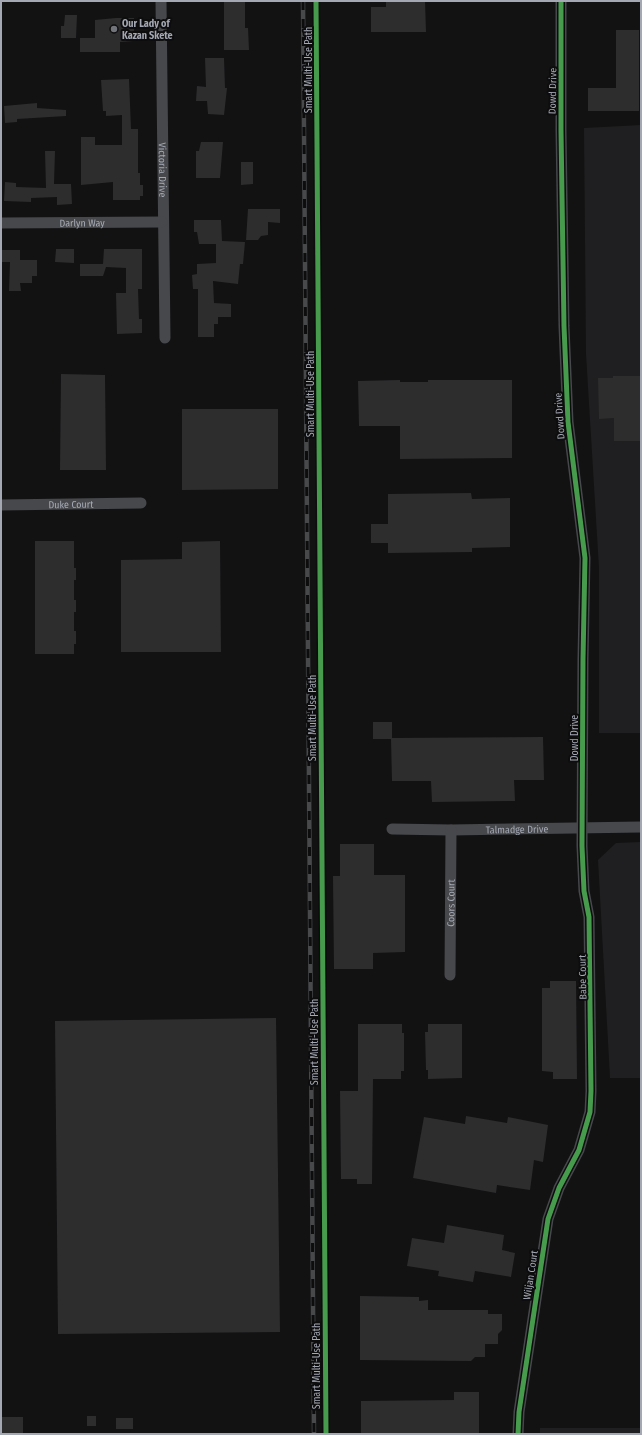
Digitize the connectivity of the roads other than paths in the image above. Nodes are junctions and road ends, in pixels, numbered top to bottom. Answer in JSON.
{"nodes":[{"id":1,"x":161,"y":1,"type":"edge"},
{"id":2,"x":562,"y":1,"type":"edge"},
{"id":3,"x":162,"y":222,"type":"junction"},
{"id":4,"x":1,"y":223,"type":"edge"},
{"id":5,"x":165,"y":338,"type":"dead end"},
{"id":6,"x":141,"y":503,"type":"dead end"},
{"id":7,"x":1,"y":505,"type":"edge"},
{"id":8,"x":641,"y":828,"type":"edge"},
{"id":9,"x":392,"y":829,"type":"dead end"},
{"id":10,"x":583,"y":829,"type":"junction"},
{"id":11,"x":451,"y":830,"type":"junction"},
{"id":12,"x":450,"y":975,"type":"dead end"},
{"id":13,"x":586,"y":1125,"type":"joint"},
{"id":14,"x":518,"y":1434,"type":"edge"}],
"edges":[{"from":1,"to":3,"type":"street","name":"Victoria Drive"},
{"from":2,"to":10,"type":"street","name":"Dowd Drive"},
{"from":3,"to":4,"type":"street","name":"Darlyn Way"},
{"from":3,"to":5,"type":"street","name":"Victoria Drive"},
{"from":6,"to":7,"type":"street","name":"Duke Court"},
{"from":8,"to":10,"type":"street","name":"Talmadge Drive"},
{"from":9,"to":11,"type":"street","name":"Talmadge Drive"},
{"from":10,"to":11,"type":"street","name":"Talmadge Drive"},
{"from":10,"to":13,"type":"street","name":"Babe Court"},
{"from":11,"to":12,"type":"street","name":"Coors Court"},
{"from":13,"to":14,"type":"street","name":"Wiljan Court"}]}
